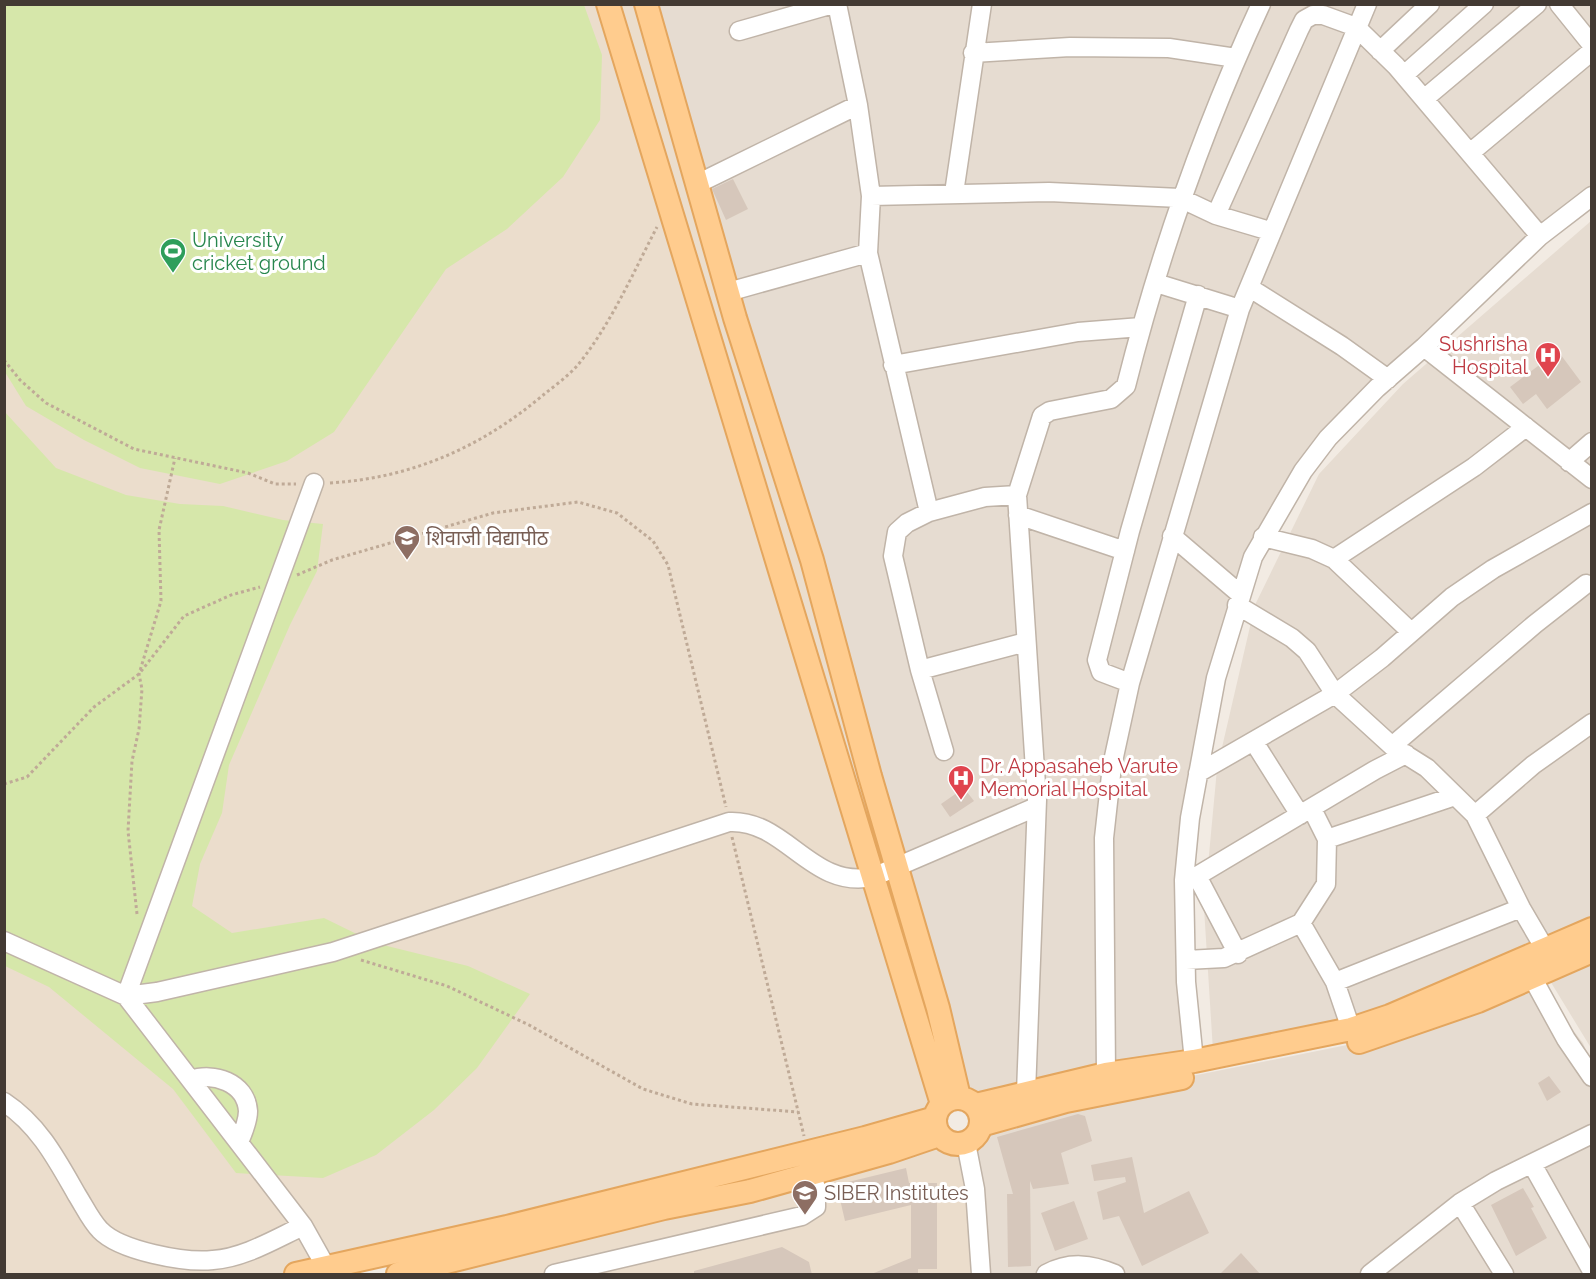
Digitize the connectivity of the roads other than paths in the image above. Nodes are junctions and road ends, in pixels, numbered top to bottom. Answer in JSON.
{"nodes":[{"id":1,"x":608,"y":4,"type":"edge"},
{"id":2,"x":646,"y":4,"type":"edge"},
{"id":3,"x":835,"y":4,"type":"edge"},
{"id":4,"x":982,"y":4,"type":"edge"},
{"id":5,"x":1261,"y":4,"type":"edge"},
{"id":6,"x":1367,"y":4,"type":"edge"},
{"id":7,"x":1430,"y":4,"type":"edge"},
{"id":8,"x":1484,"y":4,"type":"edge"},
{"id":9,"x":1537,"y":4,"type":"edge"},
{"id":10,"x":1558,"y":4,"type":"edge"},
{"id":11,"x":1356,"y":27,"type":"junction"},
{"id":12,"x":739,"y":31,"type":"dead end"},
{"id":13,"x":1592,"y":45,"type":"edge"},
{"id":14,"x":1380,"y":51,"type":"junction"},
{"id":15,"x":1592,"y":51,"type":"edge"},
{"id":16,"x":973,"y":53,"type":"junction"},
{"id":17,"x":1236,"y":57,"type":"junction"},
{"id":18,"x":1404,"y":75,"type":"junction"},
{"id":19,"x":1424,"y":99,"type":"junction"},
{"id":20,"x":858,"y":105,"type":"junction"},
{"id":21,"x":1470,"y":153,"type":"junction"},
{"id":22,"x":697,"y":184,"type":"junction"},
{"id":23,"x":954,"y":193,"type":"junction"},
{"id":24,"x":871,"y":196,"type":"junction"},
{"id":25,"x":1592,"y":196,"type":"edge"},
{"id":26,"x":1180,"y":198,"type":"junction"},
{"id":27,"x":1216,"y":215,"type":"junction"},
{"id":28,"x":1270,"y":231,"type":"junction"},
{"id":29,"x":1540,"y":236,"type":"junction"},
{"id":30,"x":868,"y":253,"type":"junction"},
{"id":31,"x":1156,"y":283,"type":"junction"},
{"id":32,"x":1250,"y":288,"type":"junction"},
{"id":33,"x":728,"y":292,"type":"junction"},
{"id":34,"x":1198,"y":295,"type":"junction"},
{"id":35,"x":1239,"y":309,"type":"junction"},
{"id":36,"x":1141,"y":327,"type":"junction"},
{"id":37,"x":1424,"y":347,"type":"junction"},
{"id":38,"x":893,"y":365,"type":"junction"},
{"id":39,"x":1388,"y":379,"type":"junction"},
{"id":40,"x":1526,"y":427,"type":"junction"},
{"id":41,"x":1592,"y":442,"type":"edge"},
{"id":42,"x":1569,"y":462,"type":"junction"},
{"id":43,"x":1592,"y":479,"type":"edge"},
{"id":44,"x":314,"y":483,"type":"road end"},
{"id":45,"x":1017,"y":495,"type":"junction"},
{"id":46,"x":929,"y":512,"type":"junction"},
{"id":47,"x":1592,"y":513,"type":"edge"},
{"id":48,"x":1018,"y":515,"type":"junction"},
{"id":49,"x":1172,"y":536,"type":"junction"},
{"id":50,"x":1263,"y":537,"type":"junction"},
{"id":51,"x":1125,"y":551,"type":"junction"},
{"id":52,"x":1334,"y":559,"type":"junction"},
{"id":53,"x":1586,"y":584,"type":"dead end"},
{"id":54,"x":1239,"y":599,"type":"junction"},
{"id":55,"x":1410,"y":631,"type":"junction"},
{"id":56,"x":1026,"y":642,"type":"junction"},
{"id":57,"x":920,"y":670,"type":"junction"},
{"id":58,"x":1130,"y":683,"type":"junction"},
{"id":59,"x":1335,"y":694,"type":"junction"},
{"id":60,"x":1592,"y":723,"type":"edge"},
{"id":61,"x":1254,"y":742,"type":"junction"},
{"id":62,"x":1399,"y":750,"type":"junction"},
{"id":63,"x":944,"y":751,"type":"dead end"},
{"id":64,"x":1198,"y":773,"type":"junction"},
{"id":65,"x":1455,"y":795,"type":"junction"},
{"id":66,"x":1036,"y":807,"type":"junction"},
{"id":67,"x":1306,"y":812,"type":"junction"},
{"id":68,"x":1475,"y":815,"type":"junction"},
{"id":69,"x":1327,"y":839,"type":"junction"},
{"id":70,"x":896,"y":865,"type":"junction"},
{"id":71,"x":873,"y":877,"type":"junction"},
{"id":72,"x":1190,"y":878,"type":"junction"},
{"id":73,"x":1521,"y":908,"type":"junction"},
{"id":74,"x":1301,"y":923,"type":"junction"},
{"id":75,"x":1592,"y":929,"type":"edge"},
{"id":76,"x":4,"y":940,"type":"edge"},
{"id":77,"x":1545,"y":949,"type":"junction"},
{"id":78,"x":1592,"y":951,"type":"edge"},
{"id":79,"x":1238,"y":954,"type":"junction"},
{"id":80,"x":1186,"y":960,"type":"junction"},
{"id":81,"x":1532,"y":977,"type":"junction"},
{"id":82,"x":1335,"y":982,"type":"junction"},
{"id":83,"x":126,"y":996,"type":"junction"},
{"id":84,"x":1351,"y":1029,"type":"junction"},
{"id":85,"x":1586,"y":1054,"type":"edge"},
{"id":86,"x":1194,"y":1062,"type":"junction"},
{"id":87,"x":1106,"y":1074,"type":"junction"},
{"id":88,"x":1592,"y":1077,"type":"edge"},
{"id":89,"x":191,"y":1080,"type":"junction"},
{"id":90,"x":1026,"y":1093,"type":"junction"},
{"id":91,"x":4,"y":1102,"type":"edge"},
{"id":92,"x":955,"y":1114,"type":"junction"},
{"id":93,"x":1592,"y":1134,"type":"edge"},
{"id":94,"x":239,"y":1142,"type":"junction"},
{"id":95,"x":966,"y":1143,"type":"joint"},
{"id":96,"x":810,"y":1162,"type":"junction"},
{"id":97,"x":1532,"y":1164,"type":"junction"},
{"id":98,"x":1460,"y":1203,"type":"junction"},
{"id":99,"x":303,"y":1226,"type":"junction"},
{"id":100,"x":326,"y":1267,"type":"junction"},
{"id":101,"x":1592,"y":1271,"type":"edge"},
{"id":102,"x":296,"y":1275,"type":"edge"},
{"id":103,"x":398,"y":1275,"type":"edge"},
{"id":104,"x":554,"y":1275,"type":"edge"},
{"id":105,"x":981,"y":1275,"type":"edge"},
{"id":106,"x":1046,"y":1275,"type":"edge"},
{"id":107,"x":1115,"y":1275,"type":"edge"},
{"id":108,"x":1370,"y":1275,"type":"edge"},
{"id":109,"x":1504,"y":1275,"type":"edge"}],
"edges":[{"from":1,"to":71,"type":"main road"},
{"from":2,"to":22,"type":"main road"},
{"from":3,"to":12,"type":"street"},
{"from":3,"to":20,"type":"street"},
{"from":4,"to":16,"type":"street"},
{"from":5,"to":17,"type":"street"},
{"from":6,"to":11,"type":"street"},
{"from":7,"to":14,"type":"street"},
{"from":8,"to":18,"type":"street"},
{"from":9,"to":19,"type":"street"},
{"from":10,"to":13,"type":"street"},
{"from":11,"to":14,"type":"street"},
{"from":11,"to":27,"type":"street"},
{"from":11,"to":28,"type":"street"},
{"from":14,"to":18,"type":"street"},
{"from":15,"to":21,"type":"street"},
{"from":16,"to":17,"type":"street"},
{"from":16,"to":23,"type":"street"},
{"from":17,"to":26,"type":"street"},
{"from":18,"to":19,"type":"street"},
{"from":19,"to":21,"type":"street"},
{"from":20,"to":22,"type":"street"},
{"from":20,"to":24,"type":"street"},
{"from":21,"to":29,"type":"street"},
{"from":22,"to":33,"type":"main road"},
{"from":23,"to":24,"type":"street"},
{"from":23,"to":26,"type":"street"},
{"from":24,"to":30,"type":"street"},
{"from":25,"to":29,"type":"street"},
{"from":26,"to":27,"type":"street"},
{"from":26,"to":31,"type":"street"},
{"from":27,"to":28,"type":"street"},
{"from":28,"to":32,"type":"street"},
{"from":29,"to":37,"type":"street"},
{"from":30,"to":33,"type":"street"},
{"from":30,"to":38,"type":"street"},
{"from":31,"to":34,"type":"street"},
{"from":31,"to":36,"type":"street"},
{"from":32,"to":35,"type":"street"},
{"from":32,"to":39,"type":"street"},
{"from":33,"to":70,"type":"main road"},
{"from":34,"to":35,"type":"street"},
{"from":34,"to":51,"type":"street"},
{"from":35,"to":49,"type":"street"},
{"from":36,"to":38,"type":"street"},
{"from":36,"to":45,"type":"street"},
{"from":37,"to":39,"type":"street"},
{"from":37,"to":40,"type":"street"},
{"from":38,"to":46,"type":"street"},
{"from":39,"to":50,"type":"street"},
{"from":40,"to":42,"type":"street"},
{"from":40,"to":52,"type":"street"},
{"from":41,"to":42,"type":"street"},
{"from":42,"to":43,"type":"street"},
{"from":44,"to":83,"type":"street"},
{"from":45,"to":46,"type":"street"},
{"from":45,"to":48,"type":"street"},
{"from":46,"to":57,"type":"street"},
{"from":47,"to":55,"type":"street"},
{"from":48,"to":51,"type":"street"},
{"from":48,"to":56,"type":"street"},
{"from":49,"to":54,"type":"street"},
{"from":49,"to":58,"type":"street"},
{"from":50,"to":52,"type":"street"},
{"from":50,"to":54,"type":"street"},
{"from":51,"to":58,"type":"street"},
{"from":52,"to":55,"type":"street"},
{"from":53,"to":62,"type":"street"},
{"from":54,"to":59,"type":"street"},
{"from":54,"to":64,"type":"street"},
{"from":55,"to":59,"type":"street"},
{"from":56,"to":57,"type":"street"},
{"from":56,"to":66,"type":"street"},
{"from":57,"to":63,"type":"street"},
{"from":58,"to":87,"type":"street"},
{"from":59,"to":61,"type":"street"},
{"from":59,"to":62,"type":"street"},
{"from":60,"to":68,"type":"street"},
{"from":61,"to":64,"type":"street"},
{"from":61,"to":67,"type":"street"},
{"from":62,"to":65,"type":"street"},
{"from":62,"to":67,"type":"street"},
{"from":64,"to":72,"type":"street"},
{"from":65,"to":68,"type":"street"},
{"from":65,"to":69,"type":"street"},
{"from":66,"to":70,"type":"street"},
{"from":66,"to":90,"type":"street"},
{"from":67,"to":69,"type":"street"},
{"from":67,"to":72,"type":"street"},
{"from":68,"to":73,"type":"street"},
{"from":69,"to":74,"type":"street"},
{"from":70,"to":71,"type":"street"},
{"from":70,"to":92,"type":"main road"},
{"from":71,"to":83,"type":"street"},
{"from":71,"to":92,"type":"main road"},
{"from":72,"to":79,"type":"street"},
{"from":72,"to":80,"type":"street"},
{"from":73,"to":77,"type":"street"},
{"from":73,"to":82,"type":"street"},
{"from":74,"to":79,"type":"street"},
{"from":74,"to":82,"type":"street"},
{"from":75,"to":77,"type":"main road"},
{"from":76,"to":83,"type":"street"},
{"from":77,"to":84,"type":"main road"},
{"from":78,"to":81,"type":"main road"},
{"from":79,"to":80,"type":"street"},
{"from":80,"to":86,"type":"street"},
{"from":81,"to":85,"type":"street"},
{"from":81,"to":92,"type":"main road"},
{"from":82,"to":84,"type":"street"},
{"from":83,"to":89,"type":"street"},
{"from":84,"to":86,"type":"main road"},
{"from":85,"to":88,"type":"street"},
{"from":86,"to":87,"type":"main road"},
{"from":87,"to":90,"type":"main road"},
{"from":89,"to":94,"type":"street"},
{"from":89,"to":94,"type":"street"},
{"from":90,"to":92,"type":"main road"},
{"from":91,"to":99,"type":"street"},
{"from":92,"to":95,"type":"main road"},
{"from":92,"to":96,"type":"main road"},
{"from":93,"to":97,"type":"street"},
{"from":94,"to":99,"type":"street"},
{"from":95,"to":105,"type":"street"},
{"from":96,"to":100,"type":"main road"},
{"from":96,"to":103,"type":"main road"},
{"from":96,"to":104,"type":"street"},
{"from":97,"to":98,"type":"street"},
{"from":97,"to":101,"type":"street"},
{"from":98,"to":108,"type":"street"},
{"from":98,"to":109,"type":"street"},
{"from":99,"to":100,"type":"street"},
{"from":100,"to":102,"type":"main road"},
{"from":106,"to":107,"type":"street"}]}
